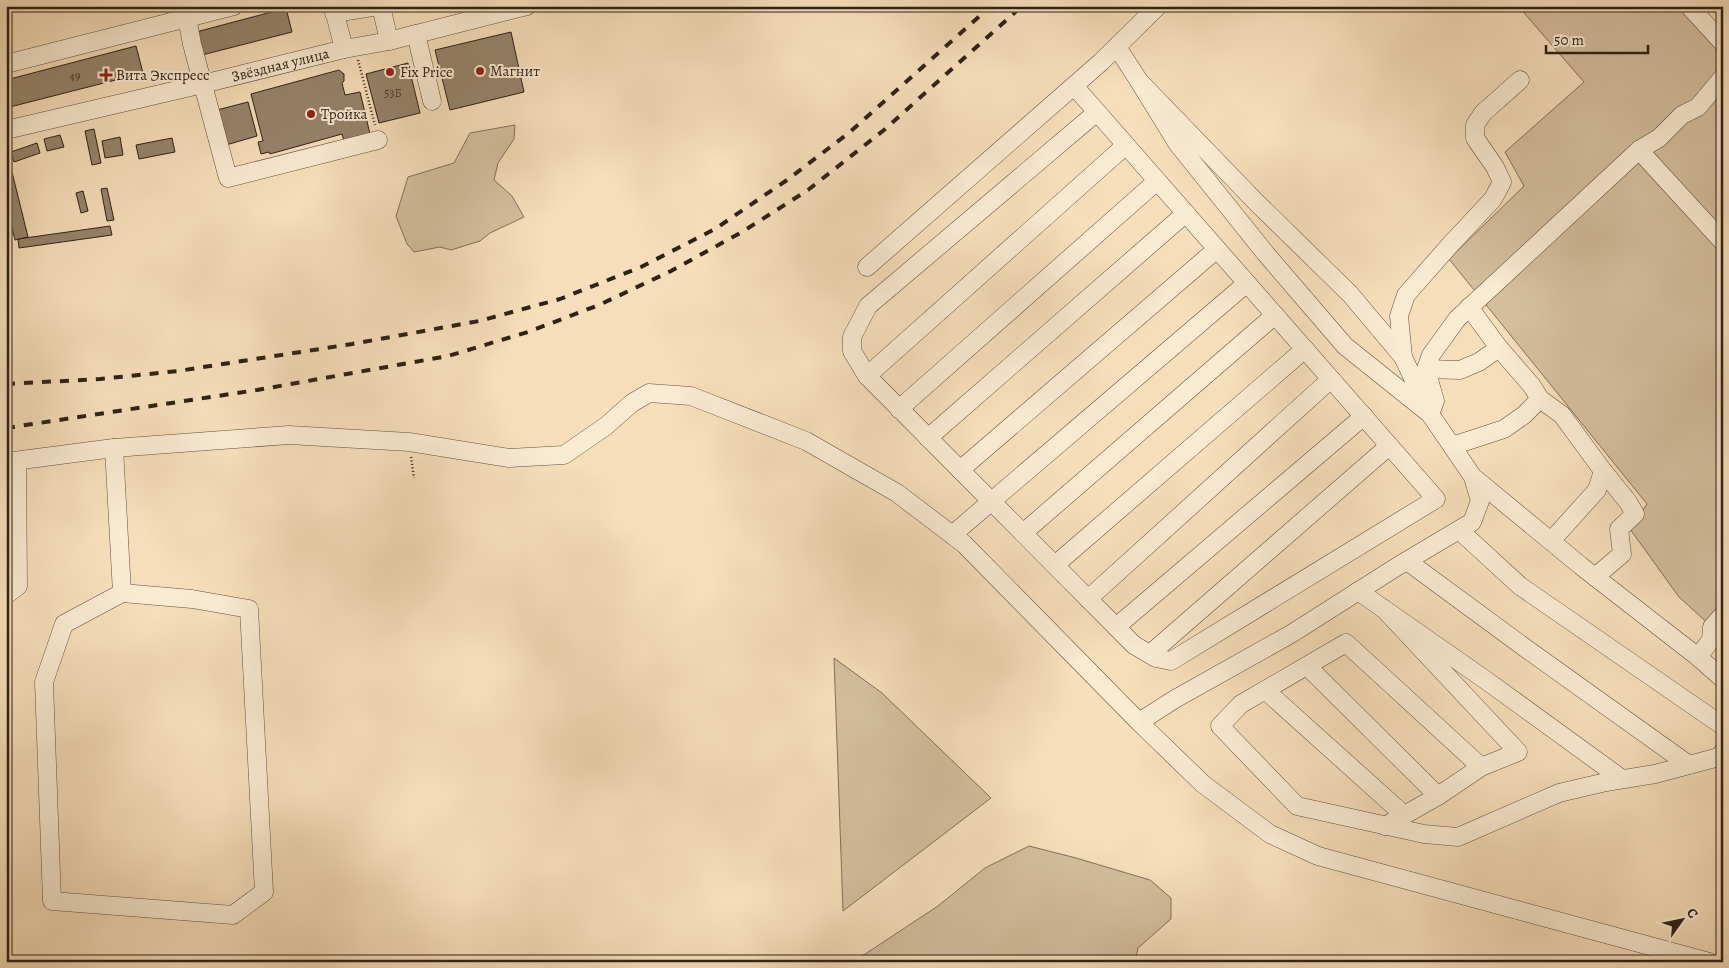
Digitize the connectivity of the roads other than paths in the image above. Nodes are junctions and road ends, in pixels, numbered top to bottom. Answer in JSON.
{"nodes":[{"id":1,"x":234,"y":6,"type":"edge"},
{"id":2,"x":380,"y":6,"type":"edge"},
{"id":3,"x":527,"y":6,"type":"edge"},
{"id":4,"x":1158,"y":6,"type":"edge"},
{"id":5,"x":1689,"y":6,"type":"edge"},
{"id":6,"x":333,"y":10,"type":"edge"},
{"id":7,"x":188,"y":12,"type":"edge"},
{"id":8,"x":416,"y":34,"type":"junction"},
{"id":9,"x":389,"y":41,"type":"junction"},
{"id":10,"x":1723,"y":42,"type":"edge"},
{"id":11,"x":1117,"y":47,"type":"junction"},
{"id":12,"x":349,"y":48,"type":"junction"},
{"id":13,"x":6,"y":64,"type":"edge"},
{"id":14,"x":1723,"y":77,"type":"edge"},
{"id":15,"x":1520,"y":80,"type":"dead end"},
{"id":16,"x":1139,"y":81,"type":"junction"},
{"id":17,"x":203,"y":84,"type":"junction"},
{"id":18,"x":1074,"y":86,"type":"junction"},
{"id":19,"x":432,"y":101,"type":"dead end"},
{"id":20,"x":1097,"y":112,"type":"junction"},
{"id":21,"x":6,"y":130,"type":"edge"},
{"id":22,"x":378,"y":140,"type":"road end"},
{"id":23,"x":1126,"y":145,"type":"junction"},
{"id":24,"x":1639,"y":150,"type":"junction"},
{"id":25,"x":1157,"y":181,"type":"junction"},
{"id":26,"x":1186,"y":213,"type":"junction"},
{"id":27,"x":1723,"y":243,"type":"edge"},
{"id":28,"x":1217,"y":249,"type":"junction"},
{"id":29,"x":867,"y":267,"type":"dead end"},
{"id":30,"x":1247,"y":283,"type":"junction"},
{"id":31,"x":1469,"y":307,"type":"junction"},
{"id":32,"x":1275,"y":315,"type":"junction"},
{"id":33,"x":1500,"y":348,"type":"junction"},
{"id":34,"x":1304,"y":349,"type":"junction"},
{"id":35,"x":1403,"y":357,"type":"junction"},
{"id":36,"x":1426,"y":369,"type":"junction"},
{"id":37,"x":867,"y":376,"type":"junction"},
{"id":38,"x":1331,"y":379,"type":"junction"},
{"id":39,"x":1540,"y":399,"type":"junction"},
{"id":40,"x":899,"y":409,"type":"junction"},
{"id":41,"x":1430,"y":414,"type":"junction"},
{"id":42,"x":1364,"y":416,"type":"junction"},
{"id":43,"x":928,"y":438,"type":"junction"},
{"id":44,"x":1390,"y":446,"type":"junction"},
{"id":45,"x":1452,"y":446,"type":"junction"},
{"id":46,"x":114,"y":448,"type":"junction"},
{"id":47,"x":11,"y":462,"type":"edge"},
{"id":48,"x":960,"y":470,"type":"junction"},
{"id":49,"x":1603,"y":471,"type":"junction"},
{"id":50,"x":1473,"y":477,"type":"junction"},
{"id":51,"x":991,"y":500,"type":"junction"},
{"id":52,"x":1459,"y":530,"type":"junction"},
{"id":53,"x":1023,"y":533,"type":"junction"},
{"id":54,"x":952,"y":535,"type":"junction"},
{"id":55,"x":1550,"y":541,"type":"junction"},
{"id":56,"x":1407,"y":561,"type":"junction"},
{"id":57,"x":1055,"y":565,"type":"junction"},
{"id":58,"x":1595,"y":577,"type":"junction"},
{"id":59,"x":1358,"y":591,"type":"junction"},
{"id":60,"x":122,"y":593,"type":"junction"},
{"id":61,"x":6,"y":595,"type":"edge"},
{"id":62,"x":1088,"y":599,"type":"junction"},
{"id":63,"x":1384,"y":609,"type":"junction"},
{"id":64,"x":1723,"y":615,"type":"edge"},
{"id":65,"x":1116,"y":626,"type":"junction"},
{"id":66,"x":1150,"y":654,"type":"junction"},
{"id":67,"x":1698,"y":657,"type":"junction"},
{"id":68,"x":1307,"y":666,"type":"junction"},
{"id":69,"x":1723,"y":679,"type":"edge"},
{"id":70,"x":1266,"y":690,"type":"junction"},
{"id":71,"x":1138,"y":722,"type":"junction"},
{"id":72,"x":1723,"y":726,"type":"edge"},
{"id":73,"x":1723,"y":752,"type":"edge"},
{"id":74,"x":1689,"y":765,"type":"junction"},
{"id":75,"x":1482,"y":767,"type":"junction"},
{"id":76,"x":1622,"y":779,"type":"junction"},
{"id":77,"x":1438,"y":796,"type":"junction"},
{"id":78,"x":1404,"y":814,"type":"junction"},
{"id":79,"x":1385,"y":826,"type":"junction"},
{"id":80,"x":1709,"y":962,"type":"edge"}],
"edges":[{"from":1,"to":7,"type":"street"},
{"from":2,"to":6,"type":"street"},
{"from":2,"to":9,"type":"street"},
{"from":3,"to":8,"type":"street","name":"Звёздная улица"},
{"from":4,"to":11,"type":"street"},
{"from":5,"to":10,"type":"street"},
{"from":6,"to":12,"type":"street"},
{"from":7,"to":13,"type":"street"},
{"from":7,"to":17,"type":"street"},
{"from":8,"to":9,"type":"street","name":"Звёздная улица"},
{"from":8,"to":19,"type":"street"},
{"from":9,"to":12,"type":"street","name":"Звёздная улица"},
{"from":11,"to":16,"type":"street"},
{"from":11,"to":18,"type":"street"},
{"from":12,"to":17,"type":"street","name":"Звёздная улица"},
{"from":14,"to":24,"type":"street"},
{"from":15,"to":35,"type":"street"},
{"from":16,"to":35,"type":"street"},
{"from":16,"to":41,"type":"street"},
{"from":17,"to":21,"type":"street","name":"Звёздная улица"},
{"from":17,"to":22,"type":"street"},
{"from":18,"to":20,"type":"street"},
{"from":18,"to":29,"type":"street"},
{"from":20,"to":23,"type":"street"},
{"from":20,"to":37,"type":"street"},
{"from":23,"to":25,"type":"street"},
{"from":23,"to":37,"type":"street"},
{"from":24,"to":27,"type":"street"},
{"from":24,"to":31,"type":"street"},
{"from":25,"to":26,"type":"street"},
{"from":25,"to":40,"type":"street"},
{"from":26,"to":28,"type":"street"},
{"from":26,"to":43,"type":"street"},
{"from":28,"to":30,"type":"street"},
{"from":28,"to":48,"type":"street"},
{"from":30,"to":32,"type":"street"},
{"from":30,"to":51,"type":"street"},
{"from":31,"to":33,"type":"street"},
{"from":31,"to":36,"type":"street"},
{"from":32,"to":34,"type":"street"},
{"from":32,"to":53,"type":"street"},
{"from":33,"to":36,"type":"street"},
{"from":33,"to":39,"type":"street"},
{"from":34,"to":38,"type":"street"},
{"from":34,"to":57,"type":"street"},
{"from":35,"to":41,"type":"street"},
{"from":36,"to":41,"type":"street"},
{"from":37,"to":40,"type":"street"},
{"from":38,"to":42,"type":"street"},
{"from":38,"to":62,"type":"street"},
{"from":39,"to":45,"type":"street"},
{"from":39,"to":49,"type":"street"},
{"from":40,"to":43,"type":"street"},
{"from":41,"to":45,"type":"street"},
{"from":42,"to":44,"type":"street"},
{"from":42,"to":65,"type":"street"},
{"from":43,"to":48,"type":"street"},
{"from":44,"to":66,"type":"street"},
{"from":44,"to":66,"type":"street"},
{"from":45,"to":50,"type":"street"},
{"from":46,"to":47,"type":"street"},
{"from":46,"to":54,"type":"street"},
{"from":46,"to":60,"type":"street"},
{"from":47,"to":61,"type":"street"},
{"from":48,"to":51,"type":"street"},
{"from":49,"to":55,"type":"street"},
{"from":49,"to":58,"type":"street"},
{"from":50,"to":52,"type":"street"},
{"from":50,"to":55,"type":"street"},
{"from":51,"to":53,"type":"street"},
{"from":51,"to":54,"type":"street"},
{"from":52,"to":56,"type":"street"},
{"from":52,"to":72,"type":"street"},
{"from":53,"to":57,"type":"street"},
{"from":54,"to":71,"type":"street"},
{"from":55,"to":58,"type":"street"},
{"from":56,"to":59,"type":"street"},
{"from":56,"to":74,"type":"street"},
{"from":57,"to":62,"type":"street"},
{"from":58,"to":67,"type":"street"},
{"from":59,"to":63,"type":"street"},
{"from":59,"to":71,"type":"street"},
{"from":60,"to":60,"type":"street"},
{"from":62,"to":65,"type":"street"},
{"from":63,"to":75,"type":"street"},
{"from":63,"to":76,"type":"street"},
{"from":64,"to":67,"type":"street"},
{"from":65,"to":66,"type":"street"},
{"from":67,"to":69,"type":"street"},
{"from":68,"to":70,"type":"street"},
{"from":68,"to":75,"type":"street"},
{"from":68,"to":77,"type":"street"},
{"from":70,"to":78,"type":"street"},
{"from":70,"to":79,"type":"street"},
{"from":71,"to":80,"type":"street"},
{"from":73,"to":74,"type":"street"},
{"from":74,"to":76,"type":"street"},
{"from":75,"to":77,"type":"street"},
{"from":76,"to":79,"type":"street"},
{"from":77,"to":78,"type":"street"},
{"from":78,"to":79,"type":"street"}]}
